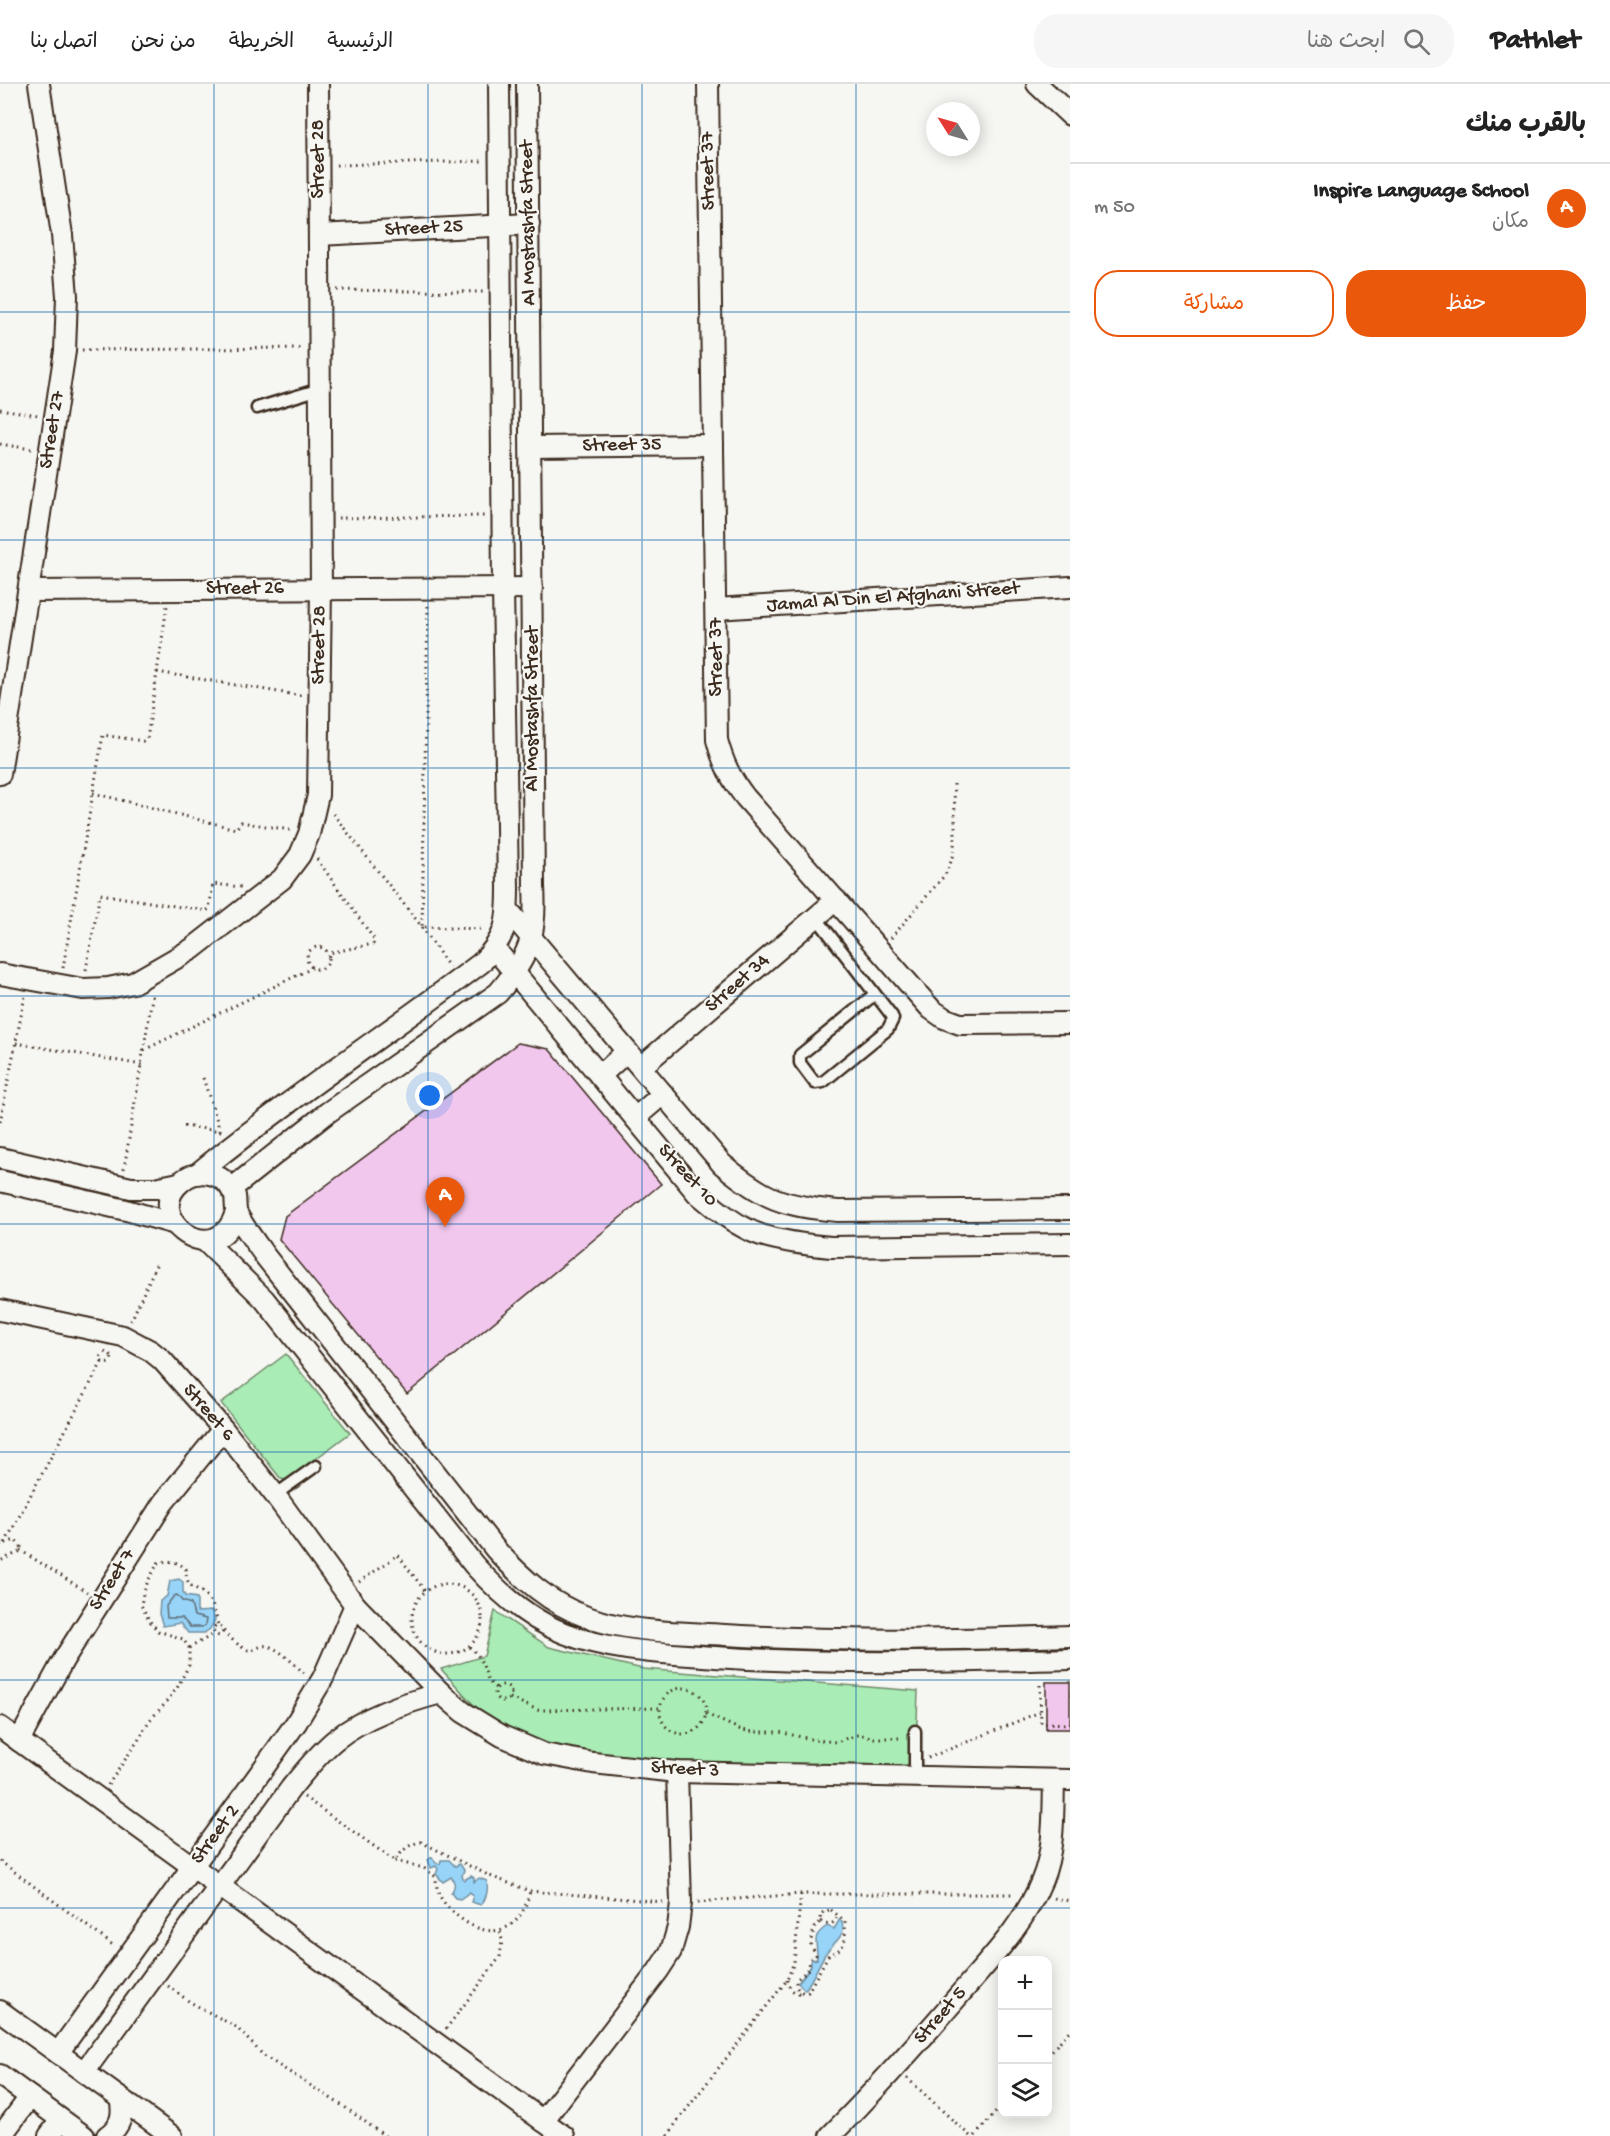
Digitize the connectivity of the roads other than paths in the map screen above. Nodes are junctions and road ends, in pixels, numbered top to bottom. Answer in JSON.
{"nodes":[{"id":1,"x":39,"y":84,"type":"edge"},
{"id":2,"x":318,"y":84,"type":"edge"},
{"id":3,"x":499,"y":84,"type":"edge"},
{"id":4,"x":527,"y":84,"type":"edge"},
{"id":5,"x":708,"y":84,"type":"edge"},
{"id":6,"x":1037,"y":84,"type":"edge"},
{"id":7,"x":1066,"y":105,"type":"edge"},
{"id":8,"x":529,"y":224,"type":"junction"},
{"id":9,"x":500,"y":226,"type":"junction"},
{"id":10,"x":319,"y":234,"type":"junction"},
{"id":11,"x":320,"y":389,"type":"junction"},
{"id":12,"x":257,"y":408,"type":"dead end"},
{"id":13,"x":713,"y":445,"type":"junction"},
{"id":14,"x":531,"y":447,"type":"junction"},
{"id":15,"x":1070,"y":587,"type":"edge"},
{"id":16,"x":503,"y":588,"type":"junction"},
{"id":17,"x":532,"y":588,"type":"junction"},
{"id":18,"x":321,"y":589,"type":"junction"},
{"id":19,"x":30,"y":591,"type":"junction"},
{"id":20,"x":716,"y":609,"type":"junction"},
{"id":21,"x":0,"y":772,"type":"edge"},
{"id":22,"x":836,"y":900,"type":"junction"},
{"id":23,"x":508,"y":910,"type":"junction"},
{"id":24,"x":816,"y":917,"type":"junction"},
{"id":25,"x":532,"y":938,"type":"junction"},
{"id":26,"x":495,"y":949,"type":"junction"},
{"id":27,"x":515,"y":973,"type":"junction"},
{"id":28,"x":0,"y":974,"type":"edge"},
{"id":29,"x":875,"y":994,"type":"junction"},
{"id":30,"x":1070,"y":1023,"type":"edge"},
{"id":31,"x":627,"y":1051,"type":"junction"},
{"id":32,"x":640,"y":1067,"type":"junction"},
{"id":33,"x":600,"y":1076,"type":"junction"},
{"id":34,"x":663,"y":1094,"type":"junction"},
{"id":35,"x":635,"y":1118,"type":"junction"},
{"id":36,"x":0,"y":1158,"type":"edge"},
{"id":37,"x":197,"y":1174,"type":"junction"},
{"id":38,"x":0,"y":1181,"type":"edge"},
{"id":39,"x":179,"y":1183,"type":"junction"},
{"id":40,"x":231,"y":1189,"type":"junction"},
{"id":41,"x":1070,"y":1209,"type":"edge"},
{"id":42,"x":236,"y":1212,"type":"junction"},
{"id":43,"x":175,"y":1224,"type":"junction"},
{"id":44,"x":204,"y":1240,"type":"junction"},
{"id":45,"x":1070,"y":1244,"type":"edge"},
{"id":46,"x":0,"y":1310,"type":"edge"},
{"id":47,"x":223,"y":1429,"type":"junction"},
{"id":48,"x":316,"y":1466,"type":"dead end"},
{"id":49,"x":275,"y":1495,"type":"junction"},
{"id":50,"x":350,"y":1598,"type":"junction"},
{"id":51,"x":1070,"y":1636,"type":"edge"},
{"id":52,"x":936,"y":1640,"type":"junction"},
{"id":53,"x":1070,"y":1659,"type":"edge"},
{"id":54,"x":936,"y":1662,"type":"junction"},
{"id":55,"x":441,"y":1693,"type":"junction"},
{"id":56,"x":0,"y":1727,"type":"edge"},
{"id":57,"x":915,"y":1735,"type":"road end"},
{"id":58,"x":19,"y":1741,"type":"junction"},
{"id":59,"x":915,"y":1770,"type":"junction"},
{"id":60,"x":677,"y":1772,"type":"junction"},
{"id":61,"x":1062,"y":1780,"type":"edge"},
{"id":62,"x":192,"y":1867,"type":"junction"},
{"id":63,"x":219,"y":1886,"type":"junction"},
{"id":64,"x":0,"y":2011,"type":"edge"},
{"id":65,"x":58,"y":2053,"type":"junction"},
{"id":66,"x":84,"y":2072,"type":"junction"},
{"id":67,"x":0,"y":2075,"type":"edge"},
{"id":68,"x":30,"y":2097,"type":"junction"},
{"id":69,"x":120,"y":2098,"type":"junction"},
{"id":70,"x":61,"y":2120,"type":"junction"},
{"id":71,"x":543,"y":2121,"type":"junction"},
{"id":72,"x":1,"y":2136,"type":"edge"},
{"id":73,"x":49,"y":2136,"type":"edge"},
{"id":74,"x":84,"y":2136,"type":"edge"},
{"id":75,"x":107,"y":2136,"type":"edge"},
{"id":76,"x":172,"y":2136,"type":"edge"},
{"id":77,"x":564,"y":2136,"type":"edge"},
{"id":78,"x":830,"y":2136,"type":"edge"}],
"edges":[{"from":1,"to":19,"type":"street","name":"Street 27"},
{"from":2,"to":10,"type":"street","name":"Street 28"},
{"from":3,"to":9,"type":"street","name":"Al Mostashfa Street"},
{"from":4,"to":8,"type":"street","name":"Al Mostashfa Street"},
{"from":5,"to":13,"type":"street","name":"Street 37"},
{"from":6,"to":7,"type":"street"},
{"from":8,"to":9,"type":"street","name":"Street 25"},
{"from":8,"to":14,"type":"street","name":"Al Mostashfa Street"},
{"from":9,"to":10,"type":"street","name":"Street 25"},
{"from":9,"to":16,"type":"street","name":"Al Mostashfa Street"},
{"from":10,"to":11,"type":"street","name":"Street 28"},
{"from":11,"to":12,"type":"lane"},
{"from":11,"to":18,"type":"street","name":"Street 28"},
{"from":13,"to":14,"type":"street","name":"Street 35"},
{"from":13,"to":20,"type":"street","name":"Street 37"},
{"from":14,"to":17,"type":"street","name":"Al Mostashfa Street"},
{"from":15,"to":20,"type":"street","name":"Jamal Al Din El Afghani Street"},
{"from":16,"to":17,"type":"street","name":"Street 26"},
{"from":16,"to":18,"type":"street","name":"Street 26"},
{"from":16,"to":23,"type":"street","name":"Al Mostashfa Street"},
{"from":17,"to":25,"type":"street","name":"Al Mostashfa Street"},
{"from":18,"to":19,"type":"street","name":"Street 26"},
{"from":18,"to":28,"type":"street","name":"Street 28"},
{"from":19,"to":21,"type":"street","name":"Street 27"},
{"from":20,"to":22,"type":"street","name":"Street 37"},
{"from":22,"to":24,"type":"street","name":"Street 34"},
{"from":22,"to":30,"type":"street","name":"Street 37"},
{"from":23,"to":25,"type":"street","name":"Street 10"},
{"from":23,"to":26,"type":"street","name":"Al Mostashfa Street"},
{"from":24,"to":29,"type":"lane"},
{"from":24,"to":32,"type":"street","name":"Street 34"},
{"from":25,"to":27,"type":"street","name":"Al Mostashfa Street"},
{"from":25,"to":31,"type":"street","name":"Street 10"},
{"from":26,"to":27,"type":"street","name":"Street 10"},
{"from":26,"to":37,"type":"street","name":"Al Mostashfa Street"},
{"from":27,"to":33,"type":"street","name":"Street 10"},
{"from":27,"to":40,"type":"street","name":"Al Mostashfa Street"},
{"from":29,"to":29,"type":"lane"},
{"from":31,"to":32,"type":"street","name":"Street 10"},
{"from":31,"to":33,"type":"street"},
{"from":32,"to":34,"type":"street","name":"Street 10"},
{"from":33,"to":35,"type":"street","name":"Street 10"},
{"from":34,"to":35,"type":"street"},
{"from":34,"to":41,"type":"street","name":"Street 10"},
{"from":35,"to":45,"type":"street","name":"Street 10"},
{"from":36,"to":39,"type":"street"},
{"from":37,"to":39,"type":"street"},
{"from":37,"to":40,"type":"street"},
{"from":38,"to":43,"type":"street"},
{"from":39,"to":43,"type":"street"},
{"from":40,"to":42,"type":"street"},
{"from":42,"to":44,"type":"street"},
{"from":42,"to":52,"type":"street"},
{"from":43,"to":44,"type":"street"},
{"from":44,"to":54,"type":"street"},
{"from":46,"to":47,"type":"street","name":"Street 6"},
{"from":47,"to":49,"type":"street","name":"Street 6"},
{"from":47,"to":58,"type":"street","name":"Street 7"},
{"from":48,"to":49,"type":"lane"},
{"from":49,"to":50,"type":"street","name":"Street 6"},
{"from":50,"to":55,"type":"street","name":"Street 3"},
{"from":50,"to":62,"type":"street","name":"Street 2"},
{"from":51,"to":52,"type":"street"},
{"from":52,"to":54,"type":"street"},
{"from":53,"to":54,"type":"street"},
{"from":55,"to":60,"type":"street","name":"Street 3"},
{"from":55,"to":63,"type":"street","name":"Street 2"},
{"from":56,"to":58,"type":"street"},
{"from":57,"to":59,"type":"lane"},
{"from":58,"to":62,"type":"street"},
{"from":59,"to":60,"type":"street","name":"Street 3"},
{"from":59,"to":61,"type":"street","name":"Street 3"},
{"from":60,"to":71,"type":"street"},
{"from":61,"to":78,"type":"street","name":"Street 5"},
{"from":62,"to":63,"type":"street"},
{"from":62,"to":65,"type":"street","name":"Street 2"},
{"from":63,"to":66,"type":"street","name":"Street 2"},
{"from":63,"to":71,"type":"street"},
{"from":64,"to":65,"type":"street"},
{"from":65,"to":66,"type":"street"},
{"from":66,"to":69,"type":"street"},
{"from":67,"to":68,"type":"street"},
{"from":68,"to":70,"type":"street"},
{"from":68,"to":72,"type":"street"},
{"from":69,"to":75,"type":"street"},
{"from":69,"to":76,"type":"street"},
{"from":70,"to":73,"type":"street"},
{"from":70,"to":74,"type":"street"},
{"from":71,"to":77,"type":"street"}]}
